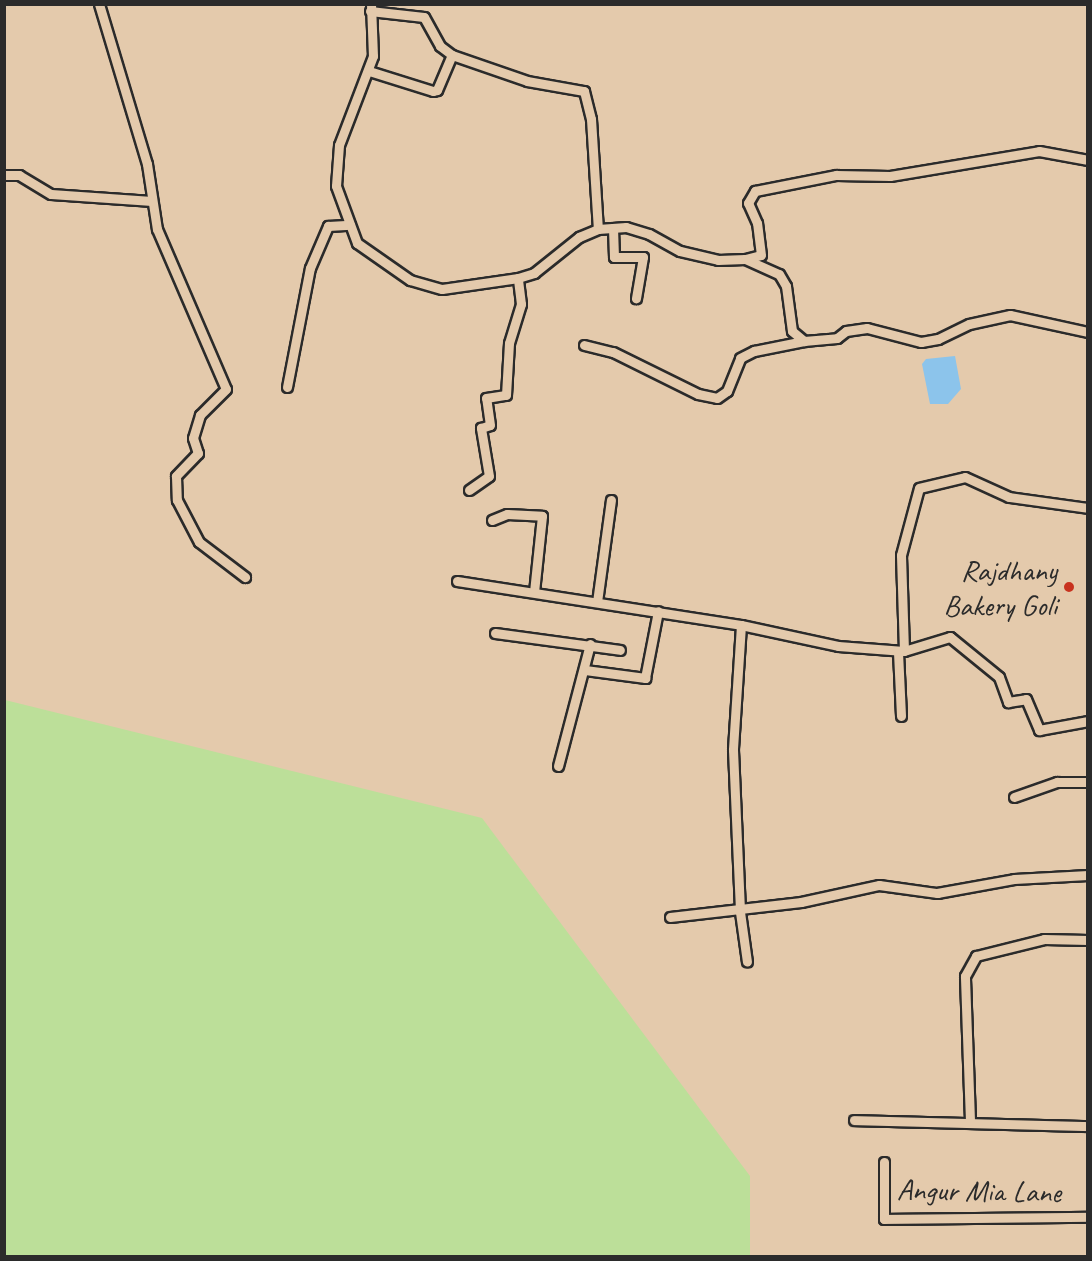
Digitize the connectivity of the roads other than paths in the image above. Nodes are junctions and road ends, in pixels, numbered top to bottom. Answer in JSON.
{"nodes":[{"id":1,"x":99,"y":4,"type":"edge"},
{"id":2,"x":370,"y":8,"type":"edge"},
{"id":3,"x":452,"y":55,"type":"junction"},
{"id":4,"x":369,"y":71,"type":"junction"},
{"id":5,"x":1088,"y":160,"type":"edge"},
{"id":6,"x":4,"y":176,"type":"edge"},
{"id":7,"x":152,"y":201,"type":"junction"},
{"id":8,"x":350,"y":225,"type":"junction"},
{"id":9,"x":613,"y":228,"type":"junction"},
{"id":10,"x":598,"y":229,"type":"junction"},
{"id":11,"x":745,"y":260,"type":"junction"},
{"id":12,"x":518,"y":278,"type":"junction"},
{"id":13,"x":636,"y":298,"type":"dead end"},
{"id":14,"x":1088,"y":326,"type":"edge"},
{"id":15,"x":1087,"y":334,"type":"edge"},
{"id":16,"x":804,"y":341,"type":"junction"},
{"id":17,"x":584,"y":345,"type":"dead end"},
{"id":18,"x":287,"y":387,"type":"dead end"},
{"id":19,"x":468,"y":490,"type":"dead end"},
{"id":20,"x":611,"y":500,"type":"dead end"},
{"id":21,"x":1088,"y":508,"type":"edge"},
{"id":22,"x":492,"y":520,"type":"dead end"},
{"id":23,"x":245,"y":577,"type":"dead end"},
{"id":24,"x":457,"y":581,"type":"dead end"},
{"id":25,"x":534,"y":592,"type":"junction"},
{"id":26,"x":597,"y":602,"type":"junction"},
{"id":27,"x":658,"y":611,"type":"junction"},
{"id":28,"x":741,"y":625,"type":"junction"},
{"id":29,"x":495,"y":633,"type":"dead end"},
{"id":30,"x":590,"y":644,"type":"junction"},
{"id":31,"x":620,"y":650,"type":"dead end"},
{"id":32,"x":901,"y":651,"type":"junction"},
{"id":33,"x":585,"y":670,"type":"junction"},
{"id":34,"x":902,"y":716,"type":"dead end"},
{"id":35,"x":1088,"y":721,"type":"edge"},
{"id":36,"x":558,"y":766,"type":"dead end"},
{"id":37,"x":1088,"y":782,"type":"edge"},
{"id":38,"x":1014,"y":797,"type":"dead end"},
{"id":39,"x":1088,"y":875,"type":"edge"},
{"id":40,"x":740,"y":912,"type":"junction"},
{"id":41,"x":670,"y":917,"type":"dead end"},
{"id":42,"x":1088,"y":940,"type":"edge"},
{"id":43,"x":747,"y":962,"type":"dead end"},
{"id":44,"x":854,"y":1120,"type":"dead end"},
{"id":45,"x":970,"y":1121,"type":"junction"},
{"id":46,"x":1088,"y":1126,"type":"edge"},
{"id":47,"x":884,"y":1161,"type":"dead end"},
{"id":48,"x":1088,"y":1217,"type":"edge"}],
"edges":[{"from":1,"to":7,"type":"street"},
{"from":2,"to":3,"type":"street"},
{"from":2,"to":4,"type":"street"},
{"from":3,"to":4,"type":"street"},
{"from":3,"to":10,"type":"street"},
{"from":4,"to":8,"type":"street"},
{"from":5,"to":11,"type":"street"},
{"from":6,"to":7,"type":"street"},
{"from":7,"to":23,"type":"street"},
{"from":8,"to":12,"type":"street"},
{"from":8,"to":18,"type":"street"},
{"from":9,"to":10,"type":"street"},
{"from":9,"to":11,"type":"street"},
{"from":9,"to":13,"type":"street"},
{"from":10,"to":12,"type":"street"},
{"from":11,"to":16,"type":"street"},
{"from":12,"to":19,"type":"street"},
{"from":14,"to":15,"type":"street"},
{"from":15,"to":16,"type":"street"},
{"from":16,"to":17,"type":"street"},
{"from":20,"to":26,"type":"street"},
{"from":21,"to":32,"type":"street"},
{"from":22,"to":25,"type":"street"},
{"from":24,"to":25,"type":"street"},
{"from":25,"to":26,"type":"street"},
{"from":26,"to":27,"type":"street"},
{"from":27,"to":28,"type":"street"},
{"from":27,"to":33,"type":"street"},
{"from":28,"to":32,"type":"street"},
{"from":28,"to":40,"type":"street"},
{"from":29,"to":30,"type":"street"},
{"from":30,"to":31,"type":"street"},
{"from":30,"to":33,"type":"street"},
{"from":32,"to":34,"type":"street"},
{"from":32,"to":35,"type":"street"},
{"from":33,"to":36,"type":"street"},
{"from":37,"to":38,"type":"street"},
{"from":39,"to":40,"type":"street"},
{"from":40,"to":41,"type":"street"},
{"from":40,"to":43,"type":"street"},
{"from":42,"to":45,"type":"street"},
{"from":44,"to":45,"type":"street"},
{"from":45,"to":46,"type":"street"},
{"from":47,"to":48,"type":"street","name":"Angur Mia Lane"}]}
